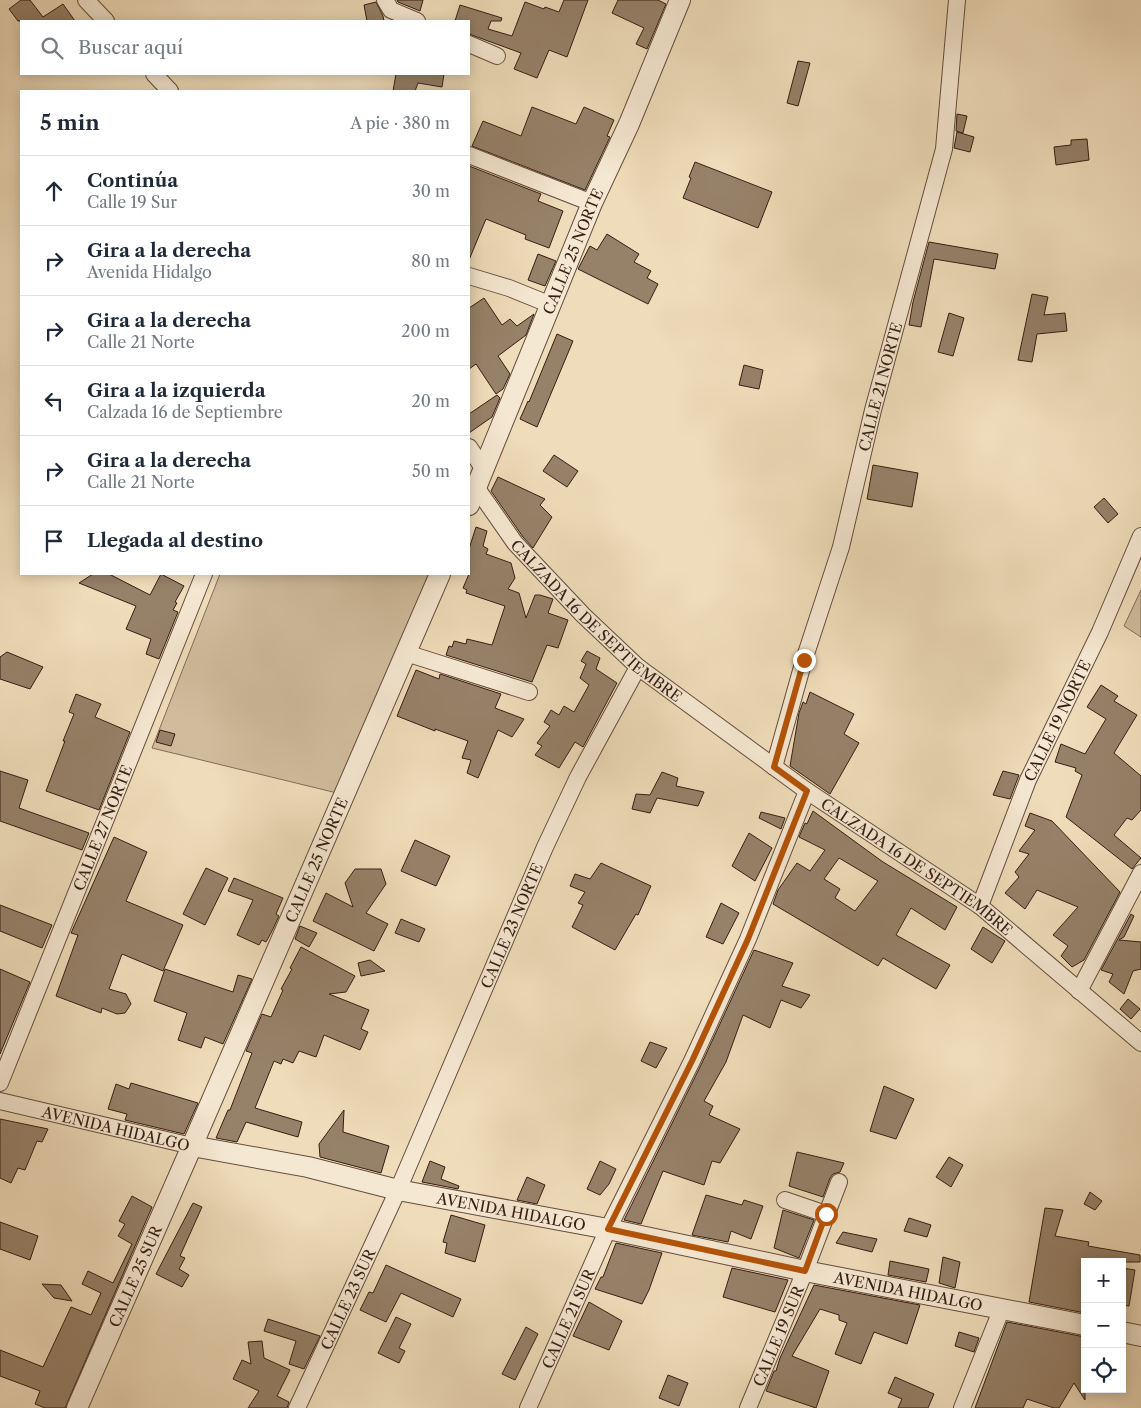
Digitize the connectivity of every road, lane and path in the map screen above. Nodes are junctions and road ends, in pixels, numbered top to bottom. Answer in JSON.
{"nodes":[{"id":1,"x":86,"y":0,"type":"edge"},
{"id":2,"x":385,"y":0,"type":"edge"},
{"id":3,"x":680,"y":0,"type":"edge"},
{"id":4,"x":957,"y":0,"type":"edge"},
{"id":5,"x":105,"y":20,"type":"edge"},
{"id":6,"x":415,"y":20,"type":"edge"},
{"id":7,"x":470,"y":44,"type":"edge"},
{"id":8,"x":497,"y":56,"type":"dead end"},
{"id":9,"x":155,"y":75,"type":"edge"},
{"id":10,"x":169,"y":90,"type":"edge"},
{"id":11,"x":470,"y":156,"type":"edge"},
{"id":12,"x":592,"y":203,"type":"junction"},
{"id":13,"x":470,"y":276,"type":"edge"},
{"id":14,"x":551,"y":304,"type":"junction"},
{"id":15,"x":470,"y":448,"type":"edge"},
{"id":16,"x":483,"y":468,"type":"junction"},
{"id":17,"x":473,"y":496,"type":"edge"},
{"id":18,"x":1141,"y":536,"type":"edge"},
{"id":19,"x":204,"y":575,"type":"edge"},
{"id":20,"x":440,"y":575,"type":"edge"},
{"id":21,"x":406,"y":653,"type":"junction"},
{"id":22,"x":638,"y":667,"type":"junction"},
{"id":23,"x":529,"y":692,"type":"dead end"},
{"id":24,"x":774,"y":767,"type":"junction"},
{"id":25,"x":807,"y":791,"type":"junction"},
{"id":26,"x":1141,"y":872,"type":"edge"},
{"id":27,"x":980,"y":906,"type":"junction"},
{"id":28,"x":1079,"y":991,"type":"junction"},
{"id":29,"x":1141,"y":1043,"type":"edge"},
{"id":30,"x":0,"y":1082,"type":"edge"},
{"id":31,"x":0,"y":1101,"type":"edge"},
{"id":32,"x":192,"y":1146,"type":"junction"},
{"id":33,"x":840,"y":1182,"type":"dead end"},
{"id":34,"x":398,"y":1190,"type":"junction"},
{"id":35,"x":785,"y":1200,"type":"dead end"},
{"id":36,"x":826,"y":1214,"type":"junction"},
{"id":37,"x":608,"y":1229,"type":"junction"},
{"id":38,"x":805,"y":1271,"type":"junction"},
{"id":39,"x":1002,"y":1308,"type":"junction"},
{"id":40,"x":1081,"y":1324,"type":"edge"},
{"id":41,"x":1126,"y":1333,"type":"edge"},
{"id":42,"x":1141,"y":1336,"type":"edge"},
{"id":43,"x":77,"y":1408,"type":"edge"},
{"id":44,"x":297,"y":1408,"type":"edge"},
{"id":45,"x":528,"y":1408,"type":"edge"},
{"id":46,"x":748,"y":1408,"type":"edge"},
{"id":47,"x":962,"y":1408,"type":"edge"}],
"edges":[{"from":1,"to":5,"type":"street"},
{"from":2,"to":6,"type":"street"},
{"from":3,"to":12,"type":"street","name":"CALLE 25 NORTE"},
{"from":4,"to":24,"type":"street","name":"CALLE 21 NORTE"},
{"from":7,"to":8,"type":"street"},
{"from":9,"to":10,"type":"street"},
{"from":11,"to":12,"type":"street"},
{"from":12,"to":14,"type":"street","name":"CALLE 25 NORTE"},
{"from":13,"to":14,"type":"street"},
{"from":14,"to":16,"type":"street","name":"CALLE 25 NORTE"},
{"from":15,"to":16,"type":"street"},
{"from":16,"to":17,"type":"street","name":"CALLE 25 NORTE"},
{"from":17,"to":22,"type":"street","name":"CALZADA 16 DE SEPTIEMBRE"},
{"from":18,"to":27,"type":"street","name":"CALLE 19 NORTE"},
{"from":19,"to":30,"type":"street","name":"CALLE 27 NORTE"},
{"from":20,"to":21,"type":"street","name":"CALLE 25 NORTE"},
{"from":21,"to":23,"type":"street"},
{"from":21,"to":32,"type":"street","name":"CALLE 25 NORTE"},
{"from":22,"to":24,"type":"street","name":"CALZADA 16 DE SEPTIEMBRE"},
{"from":22,"to":34,"type":"street","name":"CALLE 23 NORTE"},
{"from":24,"to":25,"type":"street","name":"CALZADA 16 DE SEPTIEMBRE"},
{"from":25,"to":27,"type":"street","name":"CALZADA 16 DE SEPTIEMBRE"},
{"from":25,"to":37,"type":"street"},
{"from":26,"to":28,"type":"street"},
{"from":27,"to":28,"type":"street","name":"CALZADA 16 DE SEPTIEMBRE"},
{"from":28,"to":29,"type":"street","name":"CALZADA 16 DE SEPTIEMBRE"},
{"from":31,"to":32,"type":"street","name":"AVENIDA HIDALGO"},
{"from":32,"to":34,"type":"street","name":"AVENIDA HIDALGO"},
{"from":32,"to":43,"type":"street","name":"CALLE 25 SUR"},
{"from":33,"to":36,"type":"street","name":"CALLE 19 SUR"},
{"from":34,"to":37,"type":"street","name":"AVENIDA HIDALGO"},
{"from":34,"to":44,"type":"street","name":"CALLE 23 SUR"},
{"from":35,"to":36,"type":"street"},
{"from":36,"to":38,"type":"street","name":"CALLE 19 SUR"},
{"from":37,"to":38,"type":"street","name":"AVENIDA HIDALGO"},
{"from":37,"to":45,"type":"street","name":"CALLE 21 SUR"},
{"from":38,"to":39,"type":"street","name":"AVENIDA HIDALGO"},
{"from":38,"to":46,"type":"street","name":"CALLE 19 SUR"},
{"from":39,"to":40,"type":"street","name":"AVENIDA HIDALGO"},
{"from":39,"to":47,"type":"street"},
{"from":41,"to":42,"type":"street"}]}
